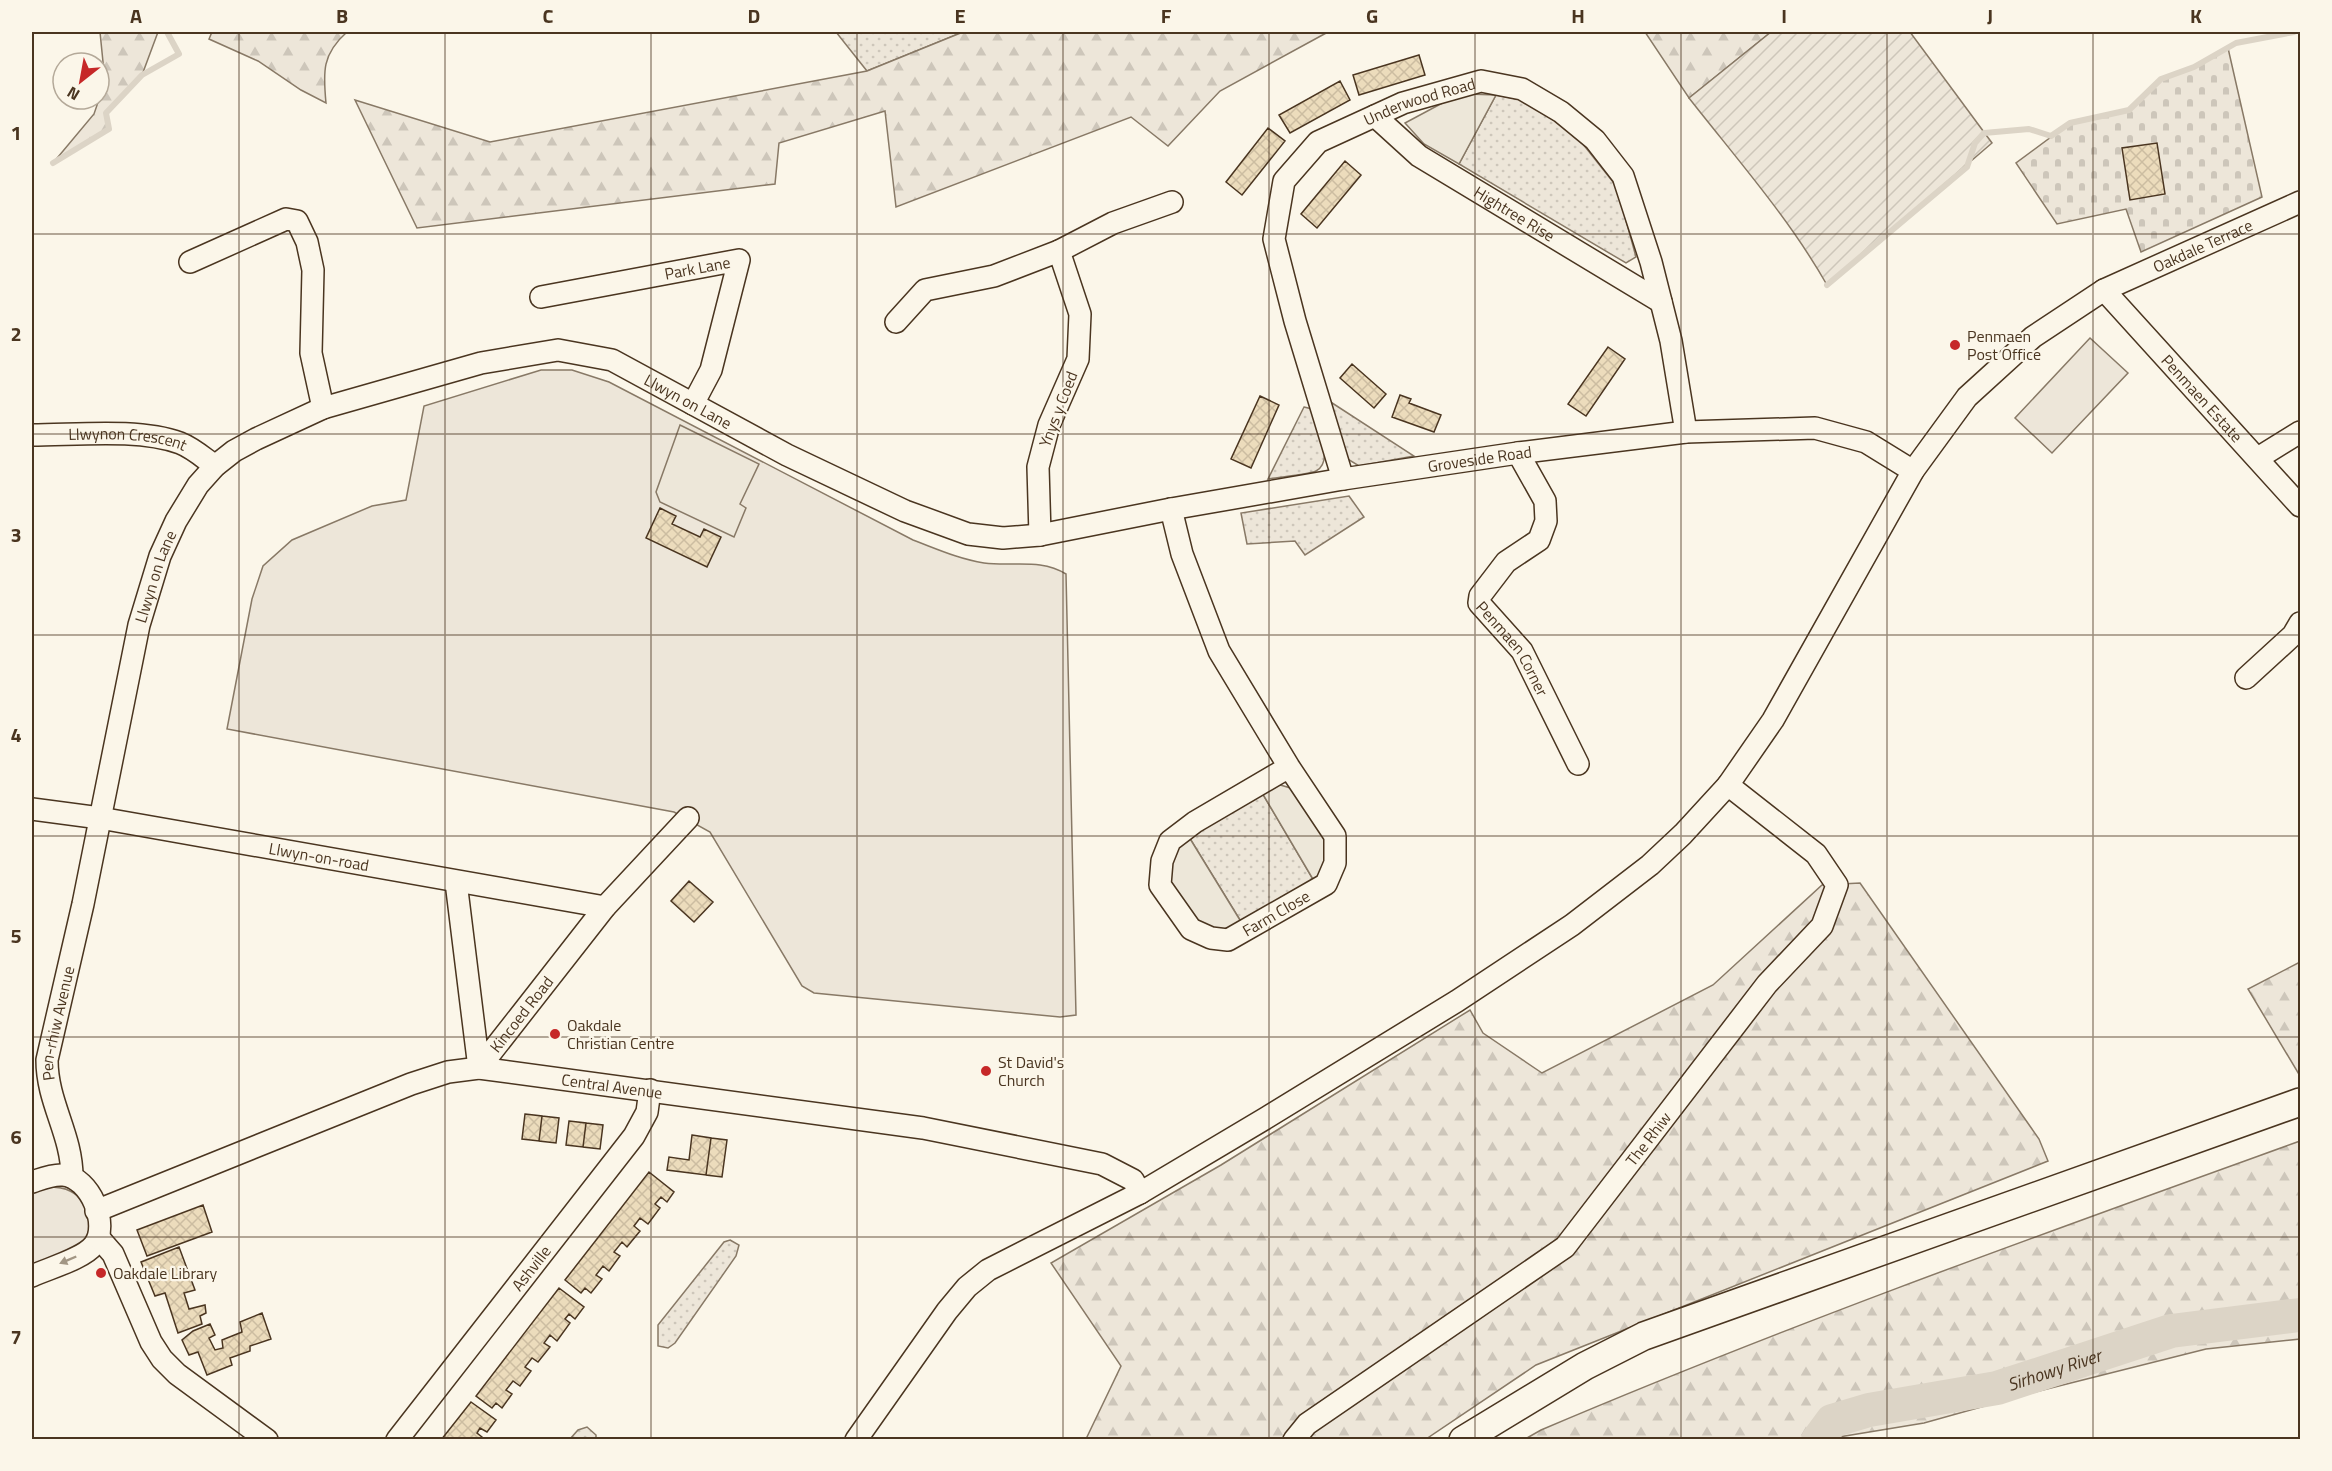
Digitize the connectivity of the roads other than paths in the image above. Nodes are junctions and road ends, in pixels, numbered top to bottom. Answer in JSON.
{"nodes":[{"id":1,"x":1375,"y":116,"type":"junction"},
{"id":2,"x":1172,"y":202,"type":"dead end"},
{"id":3,"x":2301,"y":202,"type":"edge"},
{"id":4,"x":1059,"y":251,"type":"junction"},
{"id":5,"x":190,"y":262,"type":"dead end"},
{"id":6,"x":2104,"y":290,"type":"junction"},
{"id":7,"x":541,"y":297,"type":"dead end"},
{"id":8,"x":1661,"y":302,"type":"junction"},
{"id":9,"x":896,"y":322,"type":"dead end"},
{"id":10,"x":693,"y":404,"type":"junction"},
{"id":11,"x":322,"y":408,"type":"junction"},
{"id":12,"x":1686,"y":432,"type":"junction"},
{"id":13,"x":2301,"y":432,"type":"edge"},
{"id":14,"x":32,"y":435,"type":"edge"},
{"id":15,"x":1518,"y":453,"type":"junction"},
{"id":16,"x":2258,"y":458,"type":"junction"},
{"id":17,"x":215,"y":466,"type":"junction"},
{"id":18,"x":1913,"y":471,"type":"junction"},
{"id":19,"x":1343,"y":479,"type":"junction"},
{"id":20,"x":2301,"y":506,"type":"edge"},
{"id":21,"x":1171,"y":509,"type":"junction"},
{"id":22,"x":1040,"y":535,"type":"junction"},
{"id":23,"x":2301,"y":623,"type":"edge"},
{"id":24,"x":2246,"y":678,"type":"dead end"},
{"id":25,"x":1578,"y":764,"type":"dead end"},
{"id":26,"x":1289,"y":767,"type":"junction"},
{"id":27,"x":1728,"y":785,"type":"junction"},
{"id":28,"x":32,"y":809,"type":"edge"},
{"id":29,"x":100,"y":818,"type":"junction"},
{"id":30,"x":688,"y":818,"type":"dead end"},
{"id":31,"x":456,"y":882,"type":"junction"},
{"id":32,"x":605,"y":907,"type":"junction"},
{"id":33,"x":479,"y":1068,"type":"junction"},
{"id":34,"x":650,"y":1090,"type":"junction"},
{"id":35,"x":2301,"y":1102,"type":"edge"},
{"id":36,"x":72,"y":1177,"type":"junction"},
{"id":37,"x":32,"y":1182,"type":"edge"},
{"id":38,"x":1140,"y":1193,"type":"junction"},
{"id":39,"x":96,"y":1211,"type":"junction"},
{"id":40,"x":99,"y":1238,"type":"junction"},
{"id":41,"x":32,"y":1275,"type":"edge"},
{"id":42,"x":267,"y":1440,"type":"edge"},
{"id":43,"x":397,"y":1440,"type":"edge"},
{"id":44,"x":856,"y":1440,"type":"edge"},
{"id":45,"x":1294,"y":1440,"type":"edge"},
{"id":46,"x":1463,"y":1440,"type":"edge"}],
"edges":[{"from":1,"to":8,"type":"street","name":"Hightree Rise"},
{"from":1,"to":8,"type":"street","name":"Underwood Road"},
{"from":1,"to":19,"type":"street","name":"Underwood Road"},
{"from":2,"to":4,"type":"street"},
{"from":3,"to":6,"type":"street","name":"Oakdale Terrace"},
{"from":4,"to":9,"type":"street"},
{"from":4,"to":22,"type":"street","name":"Ynys y Coed"},
{"from":5,"to":11,"type":"street"},
{"from":6,"to":16,"type":"street","name":"Penmaen Estate"},
{"from":6,"to":18,"type":"street","name":"Oakdale Terrace"},
{"from":7,"to":10,"type":"street","name":"Park Lane"},
{"from":8,"to":12,"type":"street","name":"Underwood Road"},
{"from":10,"to":11,"type":"street","name":"Llwyn on Lane"},
{"from":10,"to":22,"type":"street","name":"Llwyn on Lane"},
{"from":11,"to":17,"type":"street","name":"Llwyn on Lane"},
{"from":12,"to":15,"type":"street","name":"Groveside Road"},
{"from":12,"to":18,"type":"street","name":"Groveside Road"},
{"from":13,"to":16,"type":"street"},
{"from":14,"to":17,"type":"street","name":"Llwynon Crescent"},
{"from":15,"to":19,"type":"street","name":"Groveside Road"},
{"from":15,"to":25,"type":"street","name":"Penmaen Corner"},
{"from":16,"to":20,"type":"street","name":"Penmaen Estate"},
{"from":17,"to":29,"type":"street","name":"Llwyn on Lane"},
{"from":18,"to":27,"type":"street","name":"Oakdale Terrace"},
{"from":19,"to":21,"type":"street","name":"Groveside Road"},
{"from":21,"to":22,"type":"street","name":"Groveside Road"},
{"from":21,"to":26,"type":"street","name":"Farm Close"},
{"from":23,"to":24,"type":"street"},
{"from":26,"to":26,"type":"street","name":"Farm Close"},
{"from":27,"to":38,"type":"street","name":"Oakdale Terrace"},
{"from":27,"to":45,"type":"street","name":"The Rhiw"},
{"from":28,"to":29,"type":"street","name":"Llwyn-on-road"},
{"from":29,"to":31,"type":"street","name":"Llwyn-on-road"},
{"from":29,"to":36,"type":"street","name":"Pen-rhiw Avenue"},
{"from":30,"to":32,"type":"street","name":"Kincoed Road"},
{"from":31,"to":32,"type":"street","name":"Llwyn-on-road"},
{"from":31,"to":33,"type":"street","name":"Kincoed Road"},
{"from":32,"to":33,"type":"street","name":"Kincoed Road"},
{"from":33,"to":34,"type":"street","name":"Central Avenue"},
{"from":33,"to":39,"type":"street","name":"Central Avenue"},
{"from":34,"to":38,"type":"street","name":"Central Avenue"},
{"from":34,"to":43,"type":"street","name":"Ashville"},
{"from":35,"to":46,"type":"main road"},
{"from":36,"to":37,"type":"street"},
{"from":36,"to":39,"type":"street"},
{"from":38,"to":44,"type":"street","name":"Oakdale Terrace"},
{"from":39,"to":40,"type":"street"},
{"from":40,"to":41,"type":"street","one_way":true},
{"from":40,"to":42,"type":"street"}]}
